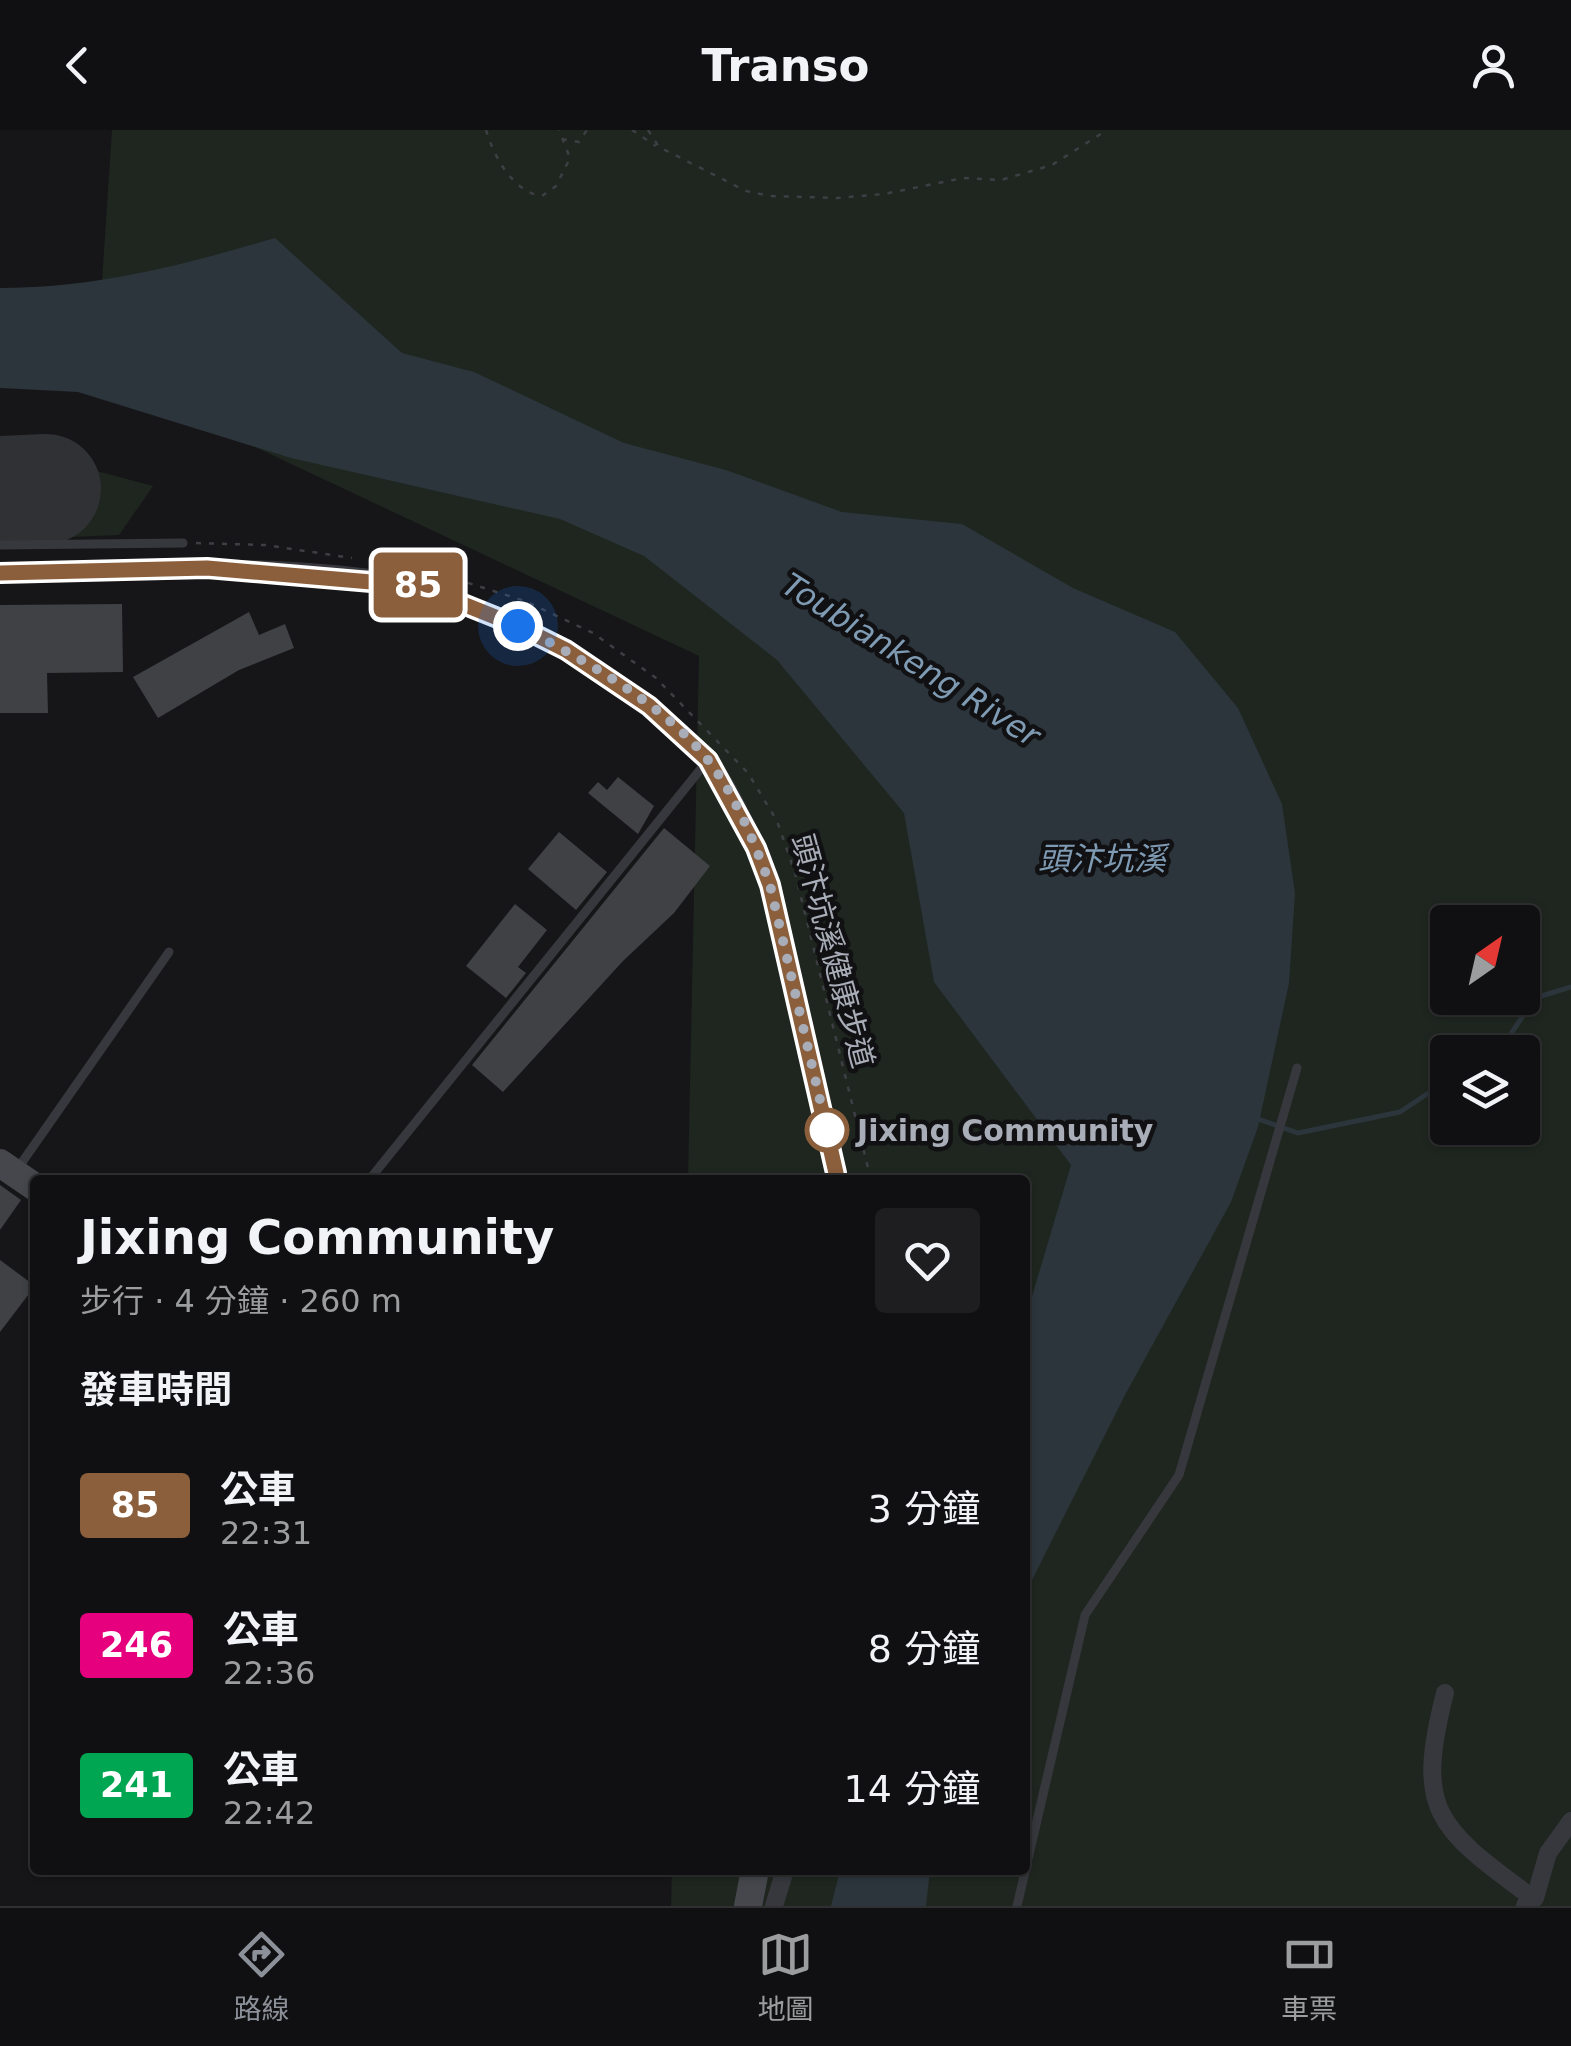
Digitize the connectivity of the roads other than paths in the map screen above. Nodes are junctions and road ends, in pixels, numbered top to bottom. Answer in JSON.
{"nodes":[{"id":1,"x":183,"y":543,"type":"road end"},
{"id":2,"x":0,"y":545,"type":"edge"},
{"id":3,"x":0,"y":573,"type":"edge"},
{"id":4,"x":708,"y":760,"type":"junction"},
{"id":5,"x":169,"y":952,"type":"dead end"},
{"id":6,"x":1297,"y":1068,"type":"dead end"},
{"id":7,"x":17,"y":1175,"type":"edge"},
{"id":8,"x":373,"y":1175,"type":"edge"},
{"id":9,"x":837,"y":1175,"type":"edge"},
{"id":10,"x":1445,"y":1693,"type":"dead end"},
{"id":11,"x":1571,"y":1821,"type":"edge"},
{"id":12,"x":1030,"y":1851,"type":"edge"},
{"id":13,"x":754,"y":1875,"type":"edge"},
{"id":14,"x":784,"y":1875,"type":"edge"},
{"id":15,"x":1024,"y":1875,"type":"edge"},
{"id":16,"x":1527,"y":1901,"type":"edge"},
{"id":17,"x":748,"y":1906,"type":"edge"},
{"id":18,"x":774,"y":1906,"type":"edge"},
{"id":19,"x":1017,"y":1906,"type":"edge"}],
"edges":[{"from":1,"to":2,"type":"lane"},
{"from":3,"to":4,"type":"street"},
{"from":4,"to":8,"type":"lane"},
{"from":4,"to":9,"type":"street"},
{"from":5,"to":7,"type":"lane"},
{"from":6,"to":12,"type":"lane"},
{"from":10,"to":16,"type":"street"},
{"from":11,"to":16,"type":"street"},
{"from":13,"to":17,"type":"main road"},
{"from":14,"to":18,"type":"street"},
{"from":15,"to":19,"type":"lane"}]}
